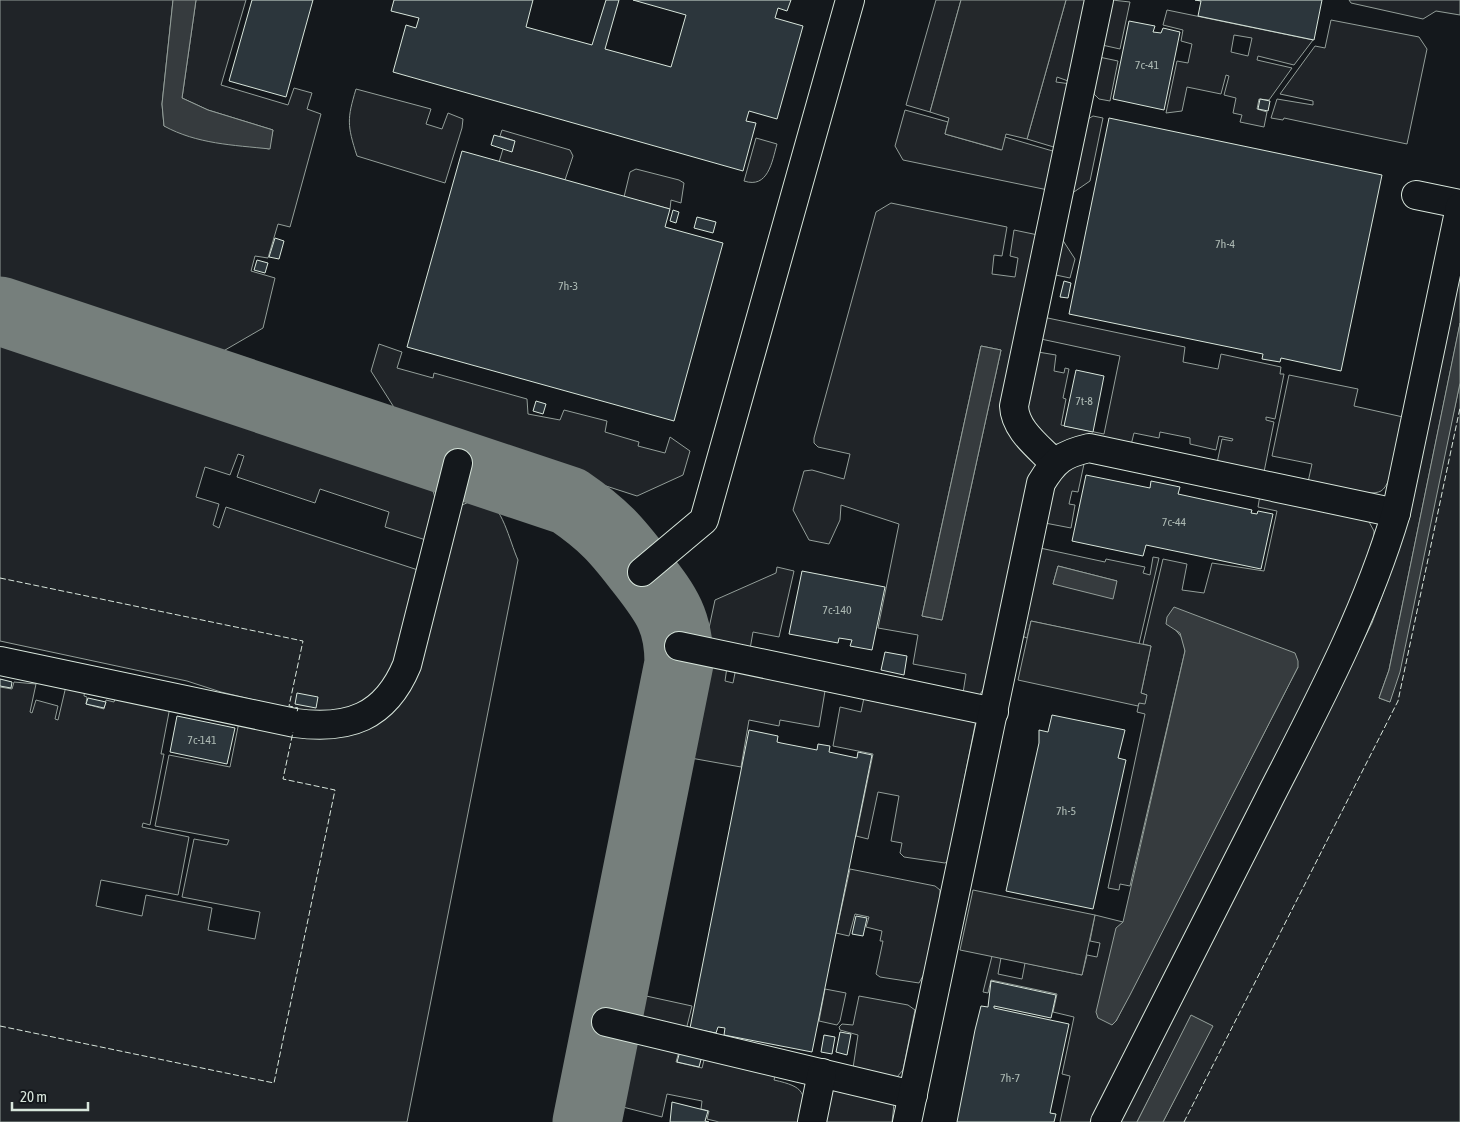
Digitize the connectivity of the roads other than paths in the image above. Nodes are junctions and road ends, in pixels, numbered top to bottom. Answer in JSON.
{"nodes":[{"id":1,"x":850,"y":0,"type":"edge"},
{"id":2,"x":1099,"y":0,"type":"edge"},
{"id":3,"x":1416,"y":195,"type":"dead end"},
{"id":4,"x":1460,"y":206,"type":"edge"},
{"id":5,"x":458,"y":463,"type":"dead end"},
{"id":6,"x":1054,"y":463,"type":"junction"},
{"id":7,"x":1396,"y":512,"type":"junction"},
{"id":8,"x":642,"y":572,"type":"dead end"},
{"id":9,"x":679,"y":646,"type":"dead end"},
{"id":10,"x":0,"y":661,"type":"edge"},
{"id":11,"x":994,"y":712,"type":"junction"},
{"id":12,"x":606,"y":1022,"type":"dead end"},
{"id":13,"x":822,"y":1073,"type":"junction"},
{"id":14,"x":913,"y":1095,"type":"junction"},
{"id":15,"x":812,"y":1122,"type":"edge"},
{"id":16,"x":907,"y":1122,"type":"edge"},
{"id":17,"x":1105,"y":1122,"type":"edge"}],
"edges":[{"from":1,"to":8,"type":"street"},
{"from":2,"to":6,"type":"street"},
{"from":3,"to":4,"type":"street"},
{"from":4,"to":7,"type":"street"},
{"from":5,"to":10,"type":"street"},
{"from":6,"to":7,"type":"street"},
{"from":6,"to":11,"type":"street"},
{"from":7,"to":17,"type":"street"},
{"from":9,"to":11,"type":"street"},
{"from":11,"to":14,"type":"street"},
{"from":12,"to":13,"type":"street"},
{"from":13,"to":14,"type":"street"},
{"from":13,"to":15,"type":"street"},
{"from":14,"to":16,"type":"street"}]}
